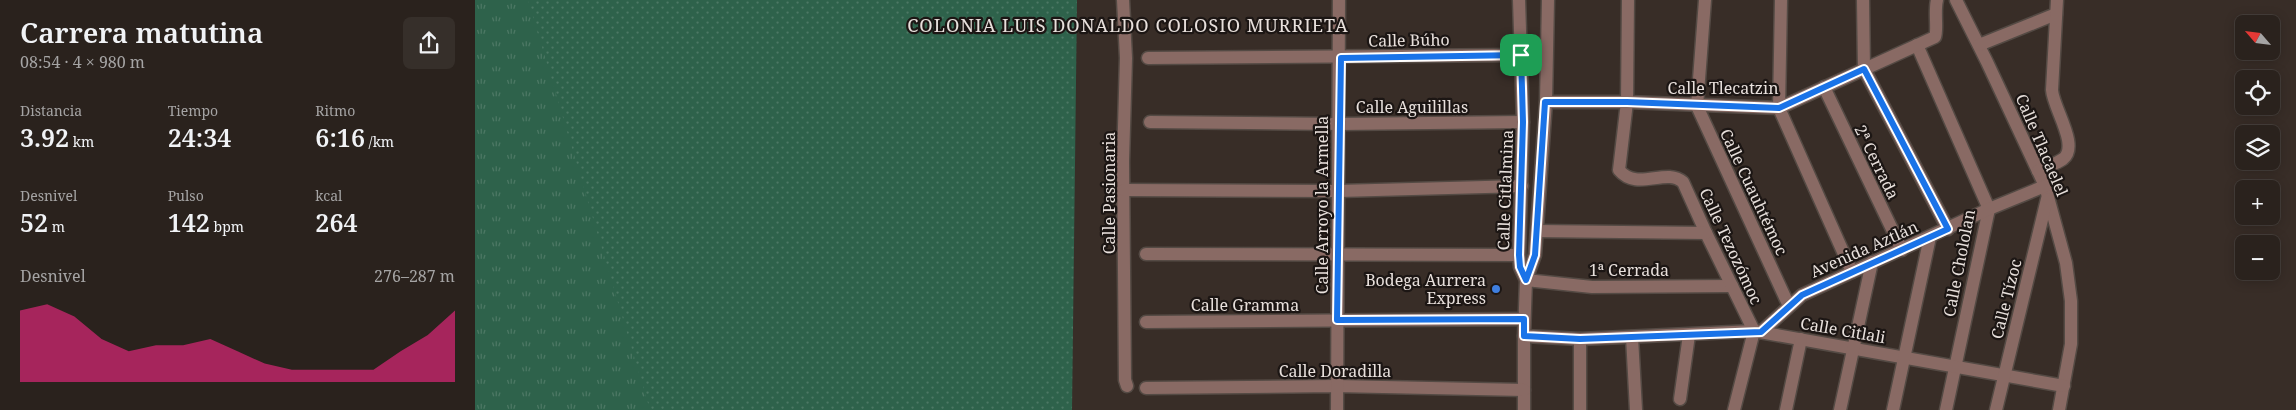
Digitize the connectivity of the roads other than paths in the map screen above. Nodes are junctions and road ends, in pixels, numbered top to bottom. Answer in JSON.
{"nodes":[{"id":1,"x":1123,"y":0,"type":"edge"},
{"id":2,"x":1339,"y":0,"type":"edge"},
{"id":3,"x":1519,"y":0,"type":"edge"},
{"id":4,"x":1548,"y":0,"type":"edge"},
{"id":5,"x":1628,"y":0,"type":"edge"},
{"id":6,"x":1705,"y":0,"type":"edge"},
{"id":7,"x":1781,"y":0,"type":"edge"},
{"id":8,"x":1863,"y":0,"type":"edge"},
{"id":9,"x":1937,"y":0,"type":"edge"},
{"id":10,"x":1956,"y":0,"type":"edge"},
{"id":11,"x":2057,"y":0,"type":"edge"},
{"id":12,"x":2056,"y":14,"type":"junction"},
{"id":13,"x":1917,"y":45,"type":"junction"},
{"id":14,"x":1979,"y":45,"type":"junction"},
{"id":15,"x":1521,"y":55,"type":"junction"},
{"id":16,"x":1148,"y":58,"type":"dead end"},
{"id":17,"x":1341,"y":58,"type":"junction"},
{"id":18,"x":1864,"y":69,"type":"junction"},
{"id":19,"x":1824,"y":87,"type":"junction"},
{"id":20,"x":1545,"y":102,"type":"junction"},
{"id":21,"x":1627,"y":102,"type":"junction"},
{"id":22,"x":1697,"y":106,"type":"junction"},
{"id":23,"x":1779,"y":108,"type":"junction"},
{"id":24,"x":1150,"y":122,"type":"dead end"},
{"id":25,"x":1523,"y":122,"type":"junction"},
{"id":26,"x":1338,"y":124,"type":"junction"},
{"id":27,"x":2038,"y":171,"type":"junction"},
{"id":28,"x":1522,"y":186,"type":"junction"},
{"id":29,"x":1123,"y":190,"type":"junction"},
{"id":30,"x":1339,"y":191,"type":"junction"},
{"id":31,"x":2046,"y":191,"type":"junction"},
{"id":32,"x":1989,"y":209,"type":"junction"},
{"id":33,"x":1948,"y":229,"type":"junction"},
{"id":34,"x":1537,"y":231,"type":"junction"},
{"id":35,"x":1706,"y":233,"type":"junction"},
{"id":36,"x":1930,"y":237,"type":"junction"},
{"id":37,"x":1902,"y":250,"type":"junction"},
{"id":38,"x":1146,"y":254,"type":"dead end"},
{"id":39,"x":1338,"y":254,"type":"junction"},
{"id":40,"x":1519,"y":255,"type":"junction"},
{"id":41,"x":1872,"y":262,"type":"junction"},
{"id":42,"x":1852,"y":272,"type":"junction"},
{"id":43,"x":1526,"y":280,"type":"junction"},
{"id":44,"x":1732,"y":286,"type":"junction"},
{"id":45,"x":1789,"y":306,"type":"junction"},
{"id":46,"x":1524,"y":319,"type":"junction"},
{"id":47,"x":1337,"y":320,"type":"junction"},
{"id":48,"x":1146,"y":322,"type":"dead end"},
{"id":49,"x":1757,"y":332,"type":"junction"},
{"id":50,"x":1689,"y":335,"type":"junction"},
{"id":51,"x":1524,"y":336,"type":"junction"},
{"id":52,"x":1632,"y":337,"type":"junction"},
{"id":53,"x":1580,"y":339,"type":"junction"},
{"id":54,"x":1801,"y":339,"type":"junction"},
{"id":55,"x":1853,"y":349,"type":"junction"},
{"id":56,"x":1904,"y":358,"type":"junction"},
{"id":57,"x":1955,"y":367,"type":"junction"},
{"id":58,"x":2003,"y":375,"type":"junction"},
{"id":59,"x":1127,"y":386,"type":"dead end"},
{"id":60,"x":1336,"y":386,"type":"junction"},
{"id":61,"x":2064,"y":386,"type":"junction"},
{"id":62,"x":1146,"y":388,"type":"dead end"},
{"id":63,"x":1524,"y":390,"type":"junction"},
{"id":64,"x":1680,"y":399,"type":"dead end"},
{"id":65,"x":1337,"y":410,"type":"edge"},
{"id":66,"x":1525,"y":410,"type":"edge"},
{"id":67,"x":1580,"y":410,"type":"edge"},
{"id":68,"x":1636,"y":410,"type":"edge"},
{"id":69,"x":1734,"y":410,"type":"edge"},
{"id":70,"x":1786,"y":410,"type":"edge"},
{"id":71,"x":1840,"y":410,"type":"edge"},
{"id":72,"x":1893,"y":410,"type":"edge"},
{"id":73,"x":1945,"y":410,"type":"edge"},
{"id":74,"x":1996,"y":410,"type":"edge"},
{"id":75,"x":2059,"y":410,"type":"edge"}],
"edges":[{"from":1,"to":29,"type":"street","name":"Calle Pasionaria"},
{"from":2,"to":17,"type":"street","name":"Calle Arroyo la Armella"},
{"from":3,"to":15,"type":"street","name":"Calle Citlalmina"},
{"from":4,"to":20,"type":"street"},
{"from":5,"to":21,"type":"street"},
{"from":6,"to":22,"type":"street","name":"Calle Cuauhtémoc"},
{"from":7,"to":23,"type":"street"},
{"from":8,"to":18,"type":"street"},
{"from":9,"to":13,"type":"street","name":"Calle Tlecatzin"},
{"from":10,"to":14,"type":"street","name":"Calle Tlacaelel"},
{"from":11,"to":12,"type":"street"},
{"from":12,"to":14,"type":"street"},
{"from":12,"to":27,"type":"street"},
{"from":13,"to":18,"type":"street","name":"Calle Tlecatzin"},
{"from":13,"to":32,"type":"street","name":"Calle Chololan"},
{"from":14,"to":27,"type":"street","name":"Calle Tlacaelel"},
{"from":15,"to":17,"type":"street","name":"Calle Búho"},
{"from":15,"to":25,"type":"street","name":"Calle Citlalmina"},
{"from":16,"to":17,"type":"street","name":"Calle Búho"},
{"from":17,"to":26,"type":"street","name":"Calle Arroyo la Armella"},
{"from":18,"to":19,"type":"street","name":"Calle Tlecatzin"},
{"from":18,"to":33,"type":"street"},
{"from":19,"to":23,"type":"street","name":"Calle Tlecatzin"},
{"from":19,"to":37,"type":"street","name":"2ª Cerrada"},
{"from":20,"to":21,"type":"street","name":"Calle Tlecatzin"},
{"from":20,"to":34,"type":"street"},
{"from":21,"to":22,"type":"street","name":"Calle Tlecatzin"},
{"from":21,"to":35,"type":"street","name":"Calle Tezozómoc"},
{"from":22,"to":23,"type":"street","name":"Calle Tlecatzin"},
{"from":22,"to":45,"type":"street","name":"Calle Cuauhtémoc"},
{"from":23,"to":42,"type":"street"},
{"from":24,"to":26,"type":"street","name":"Calle Aguilillas"},
{"from":25,"to":26,"type":"street","name":"Calle Aguilillas"},
{"from":25,"to":28,"type":"street","name":"Calle Citlalmina"},
{"from":26,"to":30,"type":"street","name":"Calle Arroyo la Armella"},
{"from":27,"to":31,"type":"street","name":"Calle Tlacaelel"},
{"from":28,"to":30,"type":"street"},
{"from":28,"to":40,"type":"street","name":"Calle Citlalmina"},
{"from":29,"to":30,"type":"street"},
{"from":29,"to":59,"type":"street","name":"Calle Pasionaria"},
{"from":30,"to":39,"type":"street","name":"Calle Arroyo la Armella"},
{"from":31,"to":32,"type":"street","name":"Avenida Aztlán"},
{"from":31,"to":58,"type":"street","name":"Calle Tízoc"},
{"from":31,"to":61,"type":"street","name":"Calle Tlacaelel"},
{"from":32,"to":33,"type":"street","name":"Avenida Aztlán"},
{"from":32,"to":57,"type":"street","name":"Calle Chololan"},
{"from":33,"to":36,"type":"street","name":"Avenida Aztlán"},
{"from":34,"to":35,"type":"street"},
{"from":34,"to":43,"type":"street"},
{"from":35,"to":44,"type":"street","name":"Calle Tezozómoc"},
{"from":36,"to":37,"type":"street","name":"Avenida Aztlán"},
{"from":36,"to":56,"type":"street"},
{"from":37,"to":41,"type":"street","name":"Avenida Aztlán"},
{"from":38,"to":39,"type":"street"},
{"from":39,"to":40,"type":"street"},
{"from":39,"to":47,"type":"street","name":"Calle Arroyo la Armella"},
{"from":40,"to":43,"type":"street","name":"Calle Citlalmina"},
{"from":41,"to":42,"type":"street","name":"Avenida Aztlán"},
{"from":41,"to":55,"type":"street"},
{"from":42,"to":45,"type":"street","name":"Avenida Aztlán"},
{"from":43,"to":44,"type":"street","name":"1ª Cerrada"},
{"from":43,"to":46,"type":"street","name":"Calle Citlalmina"},
{"from":44,"to":49,"type":"street","name":"Calle Tezozómoc"},
{"from":45,"to":49,"type":"street","name":"Avenida Aztlán"},
{"from":46,"to":47,"type":"street","name":"Calle Gramma"},
{"from":46,"to":51,"type":"street","name":"Calle Citlalmina"},
{"from":47,"to":48,"type":"street","name":"Calle Gramma"},
{"from":47,"to":60,"type":"street","name":"Calle Arroyo la Armella"},
{"from":49,"to":50,"type":"street","name":"Calle Citlali"},
{"from":49,"to":54,"type":"street","name":"Calle Citlali"},
{"from":49,"to":69,"type":"street"},
{"from":50,"to":52,"type":"street","name":"Calle Citlali"},
{"from":50,"to":64,"type":"street"},
{"from":51,"to":53,"type":"street","name":"Calle Citlali"},
{"from":51,"to":63,"type":"street","name":"Calle Citlalmina"},
{"from":52,"to":53,"type":"street","name":"Calle Citlali"},
{"from":52,"to":68,"type":"street"},
{"from":53,"to":67,"type":"street"},
{"from":54,"to":55,"type":"street","name":"Calle Citlali"},
{"from":54,"to":70,"type":"street"},
{"from":55,"to":56,"type":"street","name":"Calle Citlali"},
{"from":55,"to":71,"type":"street"},
{"from":56,"to":57,"type":"street","name":"Calle Citlali"},
{"from":56,"to":72,"type":"street"},
{"from":57,"to":58,"type":"street","name":"Calle Citlali"},
{"from":57,"to":73,"type":"street","name":"Calle Chololan"},
{"from":58,"to":61,"type":"street","name":"Calle Citlali"},
{"from":58,"to":74,"type":"street","name":"Calle Tízoc"},
{"from":60,"to":62,"type":"street","name":"Calle Doradilla"},
{"from":60,"to":63,"type":"street","name":"Calle Doradilla"},
{"from":60,"to":65,"type":"street","name":"Calle Arroyo la Armella"},
{"from":61,"to":75,"type":"street","name":"Calle Tlacaelel"},
{"from":63,"to":66,"type":"street","name":"Calle Citlalmina"}]}
